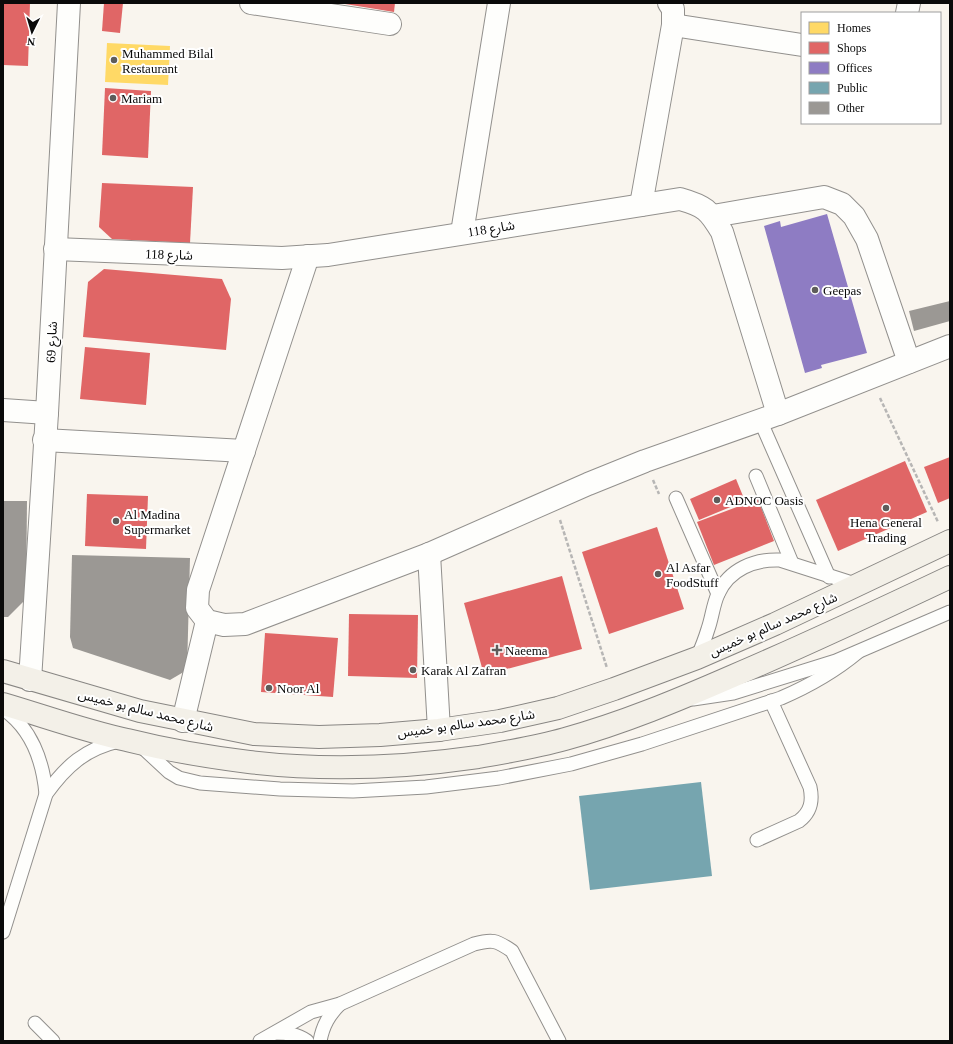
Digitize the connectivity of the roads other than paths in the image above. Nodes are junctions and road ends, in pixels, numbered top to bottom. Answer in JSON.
{"nodes":[{"id":1,"x":69,"y":3,"type":"edge"},
{"id":2,"x":251,"y":3,"type":"edge"},
{"id":3,"x":499,"y":3,"type":"edge"},
{"id":4,"x":669,"y":3,"type":"edge"},
{"id":5,"x":390,"y":24,"type":"dead end"},
{"id":6,"x":673,"y":25,"type":"junction"},
{"id":7,"x":801,"y":45,"type":"edge"},
{"id":8,"x":641,"y":205,"type":"junction"},
{"id":9,"x":713,"y":216,"type":"junction"},
{"id":10,"x":462,"y":233,"type":"junction"},
{"id":11,"x":56,"y":249,"type":"junction"},
{"id":12,"x":308,"y":256,"type":"junction"},
{"id":13,"x":950,"y":346,"type":"edge"},
{"id":14,"x":909,"y":362,"type":"junction"},
{"id":15,"x":3,"y":410,"type":"edge"},
{"id":16,"x":47,"y":413,"type":"junction"},
{"id":17,"x":769,"y":417,"type":"junction"},
{"id":18,"x":44,"y":440,"type":"junction"},
{"id":19,"x":244,"y":451,"type":"junction"},
{"id":20,"x":756,"y":476,"type":"dead end"},
{"id":21,"x":676,"y":498,"type":"dead end"},
{"id":22,"x":949,"y":542,"type":"edge"},
{"id":23,"x":429,"y":554,"type":"junction"},
{"id":24,"x":792,"y":563,"type":"junction"},
{"id":25,"x":829,"y":577,"type":"junction"},
{"id":26,"x":950,"y":577,"type":"edge"},
{"id":27,"x":858,"y":585,"type":"junction"},
{"id":28,"x":718,"y":594,"type":"junction"},
{"id":29,"x":950,"y":612,"type":"edge"},
{"id":30,"x":207,"y":621,"type":"junction"},
{"id":31,"x":858,"y":652,"type":"junction"},
{"id":32,"x":697,"y":658,"type":"junction"},
{"id":33,"x":3,"y":671,"type":"edge"},
{"id":34,"x":30,"y":680,"type":"junction"},
{"id":35,"x":676,"y":701,"type":"junction"},
{"id":36,"x":771,"y":701,"type":"junction"},
{"id":37,"x":3,"y":704,"type":"edge"},
{"id":38,"x":3,"y":709,"type":"edge"},
{"id":39,"x":183,"y":720,"type":"junction"},
{"id":40,"x":439,"y":730,"type":"junction"},
{"id":41,"x":131,"y":741,"type":"junction"},
{"id":42,"x":46,"y":794,"type":"junction"},
{"id":43,"x":757,"y":840,"type":"dead end"},
{"id":44,"x":3,"y":932,"type":"edge"},
{"id":45,"x":340,"y":1004,"type":"junction"},
{"id":46,"x":35,"y":1023,"type":"dead end"},
{"id":47,"x":275,"y":1033,"type":"junction"},
{"id":48,"x":53,"y":1041,"type":"edge"},
{"id":49,"x":260,"y":1041,"type":"edge"},
{"id":50,"x":307,"y":1041,"type":"edge"},
{"id":51,"x":320,"y":1041,"type":"edge"},
{"id":52,"x":559,"y":1041,"type":"edge"}],
"edges":[{"from":1,"to":11,"type":"street","name":"شارع 69"},
{"from":2,"to":5,"type":"street"},
{"from":3,"to":10,"type":"street"},
{"from":4,"to":6,"type":"street"},
{"from":6,"to":7,"type":"street"},
{"from":6,"to":8,"type":"street"},
{"from":8,"to":9,"type":"street","name":"شارع 118"},
{"from":8,"to":10,"type":"street","name":"شارع 118"},
{"from":9,"to":14,"type":"street"},
{"from":9,"to":17,"type":"street","name":"شارع 118"},
{"from":10,"to":12,"type":"street","name":"شارع 118"},
{"from":11,"to":12,"type":"street","name":"شارع 118"},
{"from":11,"to":16,"type":"street","name":"شارع 69"},
{"from":12,"to":19,"type":"street"},
{"from":13,"to":14,"type":"street"},
{"from":14,"to":17,"type":"street"},
{"from":15,"to":16,"type":"street"},
{"from":16,"to":18,"type":"street","name":"شارع 69"},
{"from":17,"to":23,"type":"street"},
{"from":17,"to":25,"type":"lane"},
{"from":18,"to":19,"type":"street"},
{"from":18,"to":34,"type":"street","name":"شارع 69"},
{"from":19,"to":30,"type":"street"},
{"from":20,"to":24,"type":"lane"},
{"from":21,"to":28,"type":"lane"},
{"from":22,"to":27,"type":"main road","name":"شارع محمد سالم بو خميس"},
{"from":23,"to":30,"type":"street"},
{"from":23,"to":40,"type":"street"},
{"from":24,"to":25,"type":"lane"},
{"from":24,"to":28,"type":"lane"},
{"from":25,"to":27,"type":"lane"},
{"from":26,"to":35,"type":"main road"},
{"from":27,"to":32,"type":"main road","name":"شارع محمد سالم بو خميس"},
{"from":28,"to":32,"type":"lane"},
{"from":29,"to":31,"type":"lane"},
{"from":30,"to":39,"type":"street"},
{"from":31,"to":35,"type":"lane"},
{"from":31,"to":36,"type":"lane"},
{"from":32,"to":40,"type":"main road","name":"شارع محمد سالم بو خميس"},
{"from":33,"to":34,"type":"main road","name":"شارع محمد سالم بو خميس"},
{"from":34,"to":39,"type":"main road","name":"شارع محمد سالم بو خميس"},
{"from":35,"to":41,"type":"main road"},
{"from":36,"to":41,"type":"lane"},
{"from":36,"to":43,"type":"lane"},
{"from":37,"to":41,"type":"main road"},
{"from":38,"to":42,"type":"lane"},
{"from":39,"to":40,"type":"main road","name":"شارع محمد سالم بو خميس"},
{"from":41,"to":42,"type":"lane"},
{"from":42,"to":44,"type":"lane"},
{"from":45,"to":47,"type":"lane"},
{"from":45,"to":51,"type":"lane"},
{"from":45,"to":52,"type":"lane"},
{"from":46,"to":48,"type":"lane"},
{"from":47,"to":49,"type":"lane"},
{"from":47,"to":50,"type":"lane"}]}
